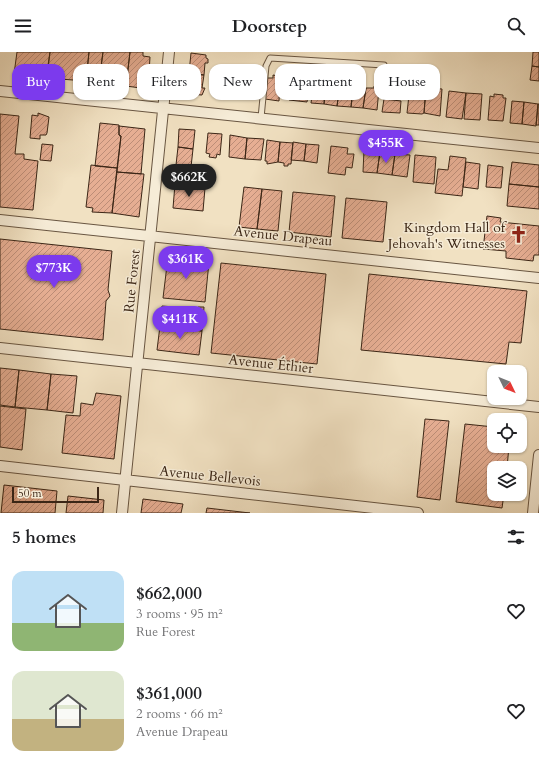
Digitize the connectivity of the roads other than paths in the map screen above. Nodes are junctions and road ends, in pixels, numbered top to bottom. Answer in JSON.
{"nodes":[{"id":1,"x":169,"y":52,"type":"edge"},
{"id":2,"x":374,"y":64,"type":"edge"},
{"id":3,"x":0,"y":90,"type":"edge"},
{"id":4,"x":164,"y":107,"type":"junction"},
{"id":5,"x":261,"y":118,"type":"junction"},
{"id":6,"x":539,"y":148,"type":"edge"},
{"id":7,"x":0,"y":220,"type":"edge"},
{"id":8,"x":150,"y":236,"type":"junction"},
{"id":9,"x":539,"y":278,"type":"edge"},
{"id":10,"x":0,"y":348,"type":"edge"},
{"id":11,"x":137,"y":363,"type":"junction"},
{"id":12,"x":539,"y":407,"type":"edge"},
{"id":13,"x":539,"y":455,"type":"edge"},
{"id":14,"x":0,"y":466,"type":"edge"},
{"id":15,"x":125,"y":481,"type":"junction"},
{"id":16,"x":122,"y":513,"type":"edge"},
{"id":17,"x":418,"y":513,"type":"edge"},
{"id":18,"x":533,"y":513,"type":"edge"}],
"edges":[{"from":1,"to":4,"type":"street","name":"Rue Forest"},
{"from":2,"to":5,"type":"lane"},
{"from":3,"to":4,"type":"street"},
{"from":4,"to":5,"type":"street"},
{"from":4,"to":8,"type":"street","name":"Rue Forest"},
{"from":5,"to":6,"type":"street"},
{"from":7,"to":8,"type":"street","name":"Avenue Drapeau"},
{"from":8,"to":9,"type":"street","name":"Avenue Drapeau"},
{"from":8,"to":11,"type":"street","name":"Rue Forest"},
{"from":10,"to":11,"type":"street","name":"Avenue Éthier"},
{"from":11,"to":12,"type":"street","name":"Avenue Éthier"},
{"from":11,"to":15,"type":"street","name":"Rue Forest"},
{"from":13,"to":18,"type":"street"},
{"from":14,"to":15,"type":"street","name":"Avenue Bellevois"},
{"from":15,"to":16,"type":"street","name":"Rue Forest"},
{"from":15,"to":17,"type":"street","name":"Avenue Bellevois"}]}
